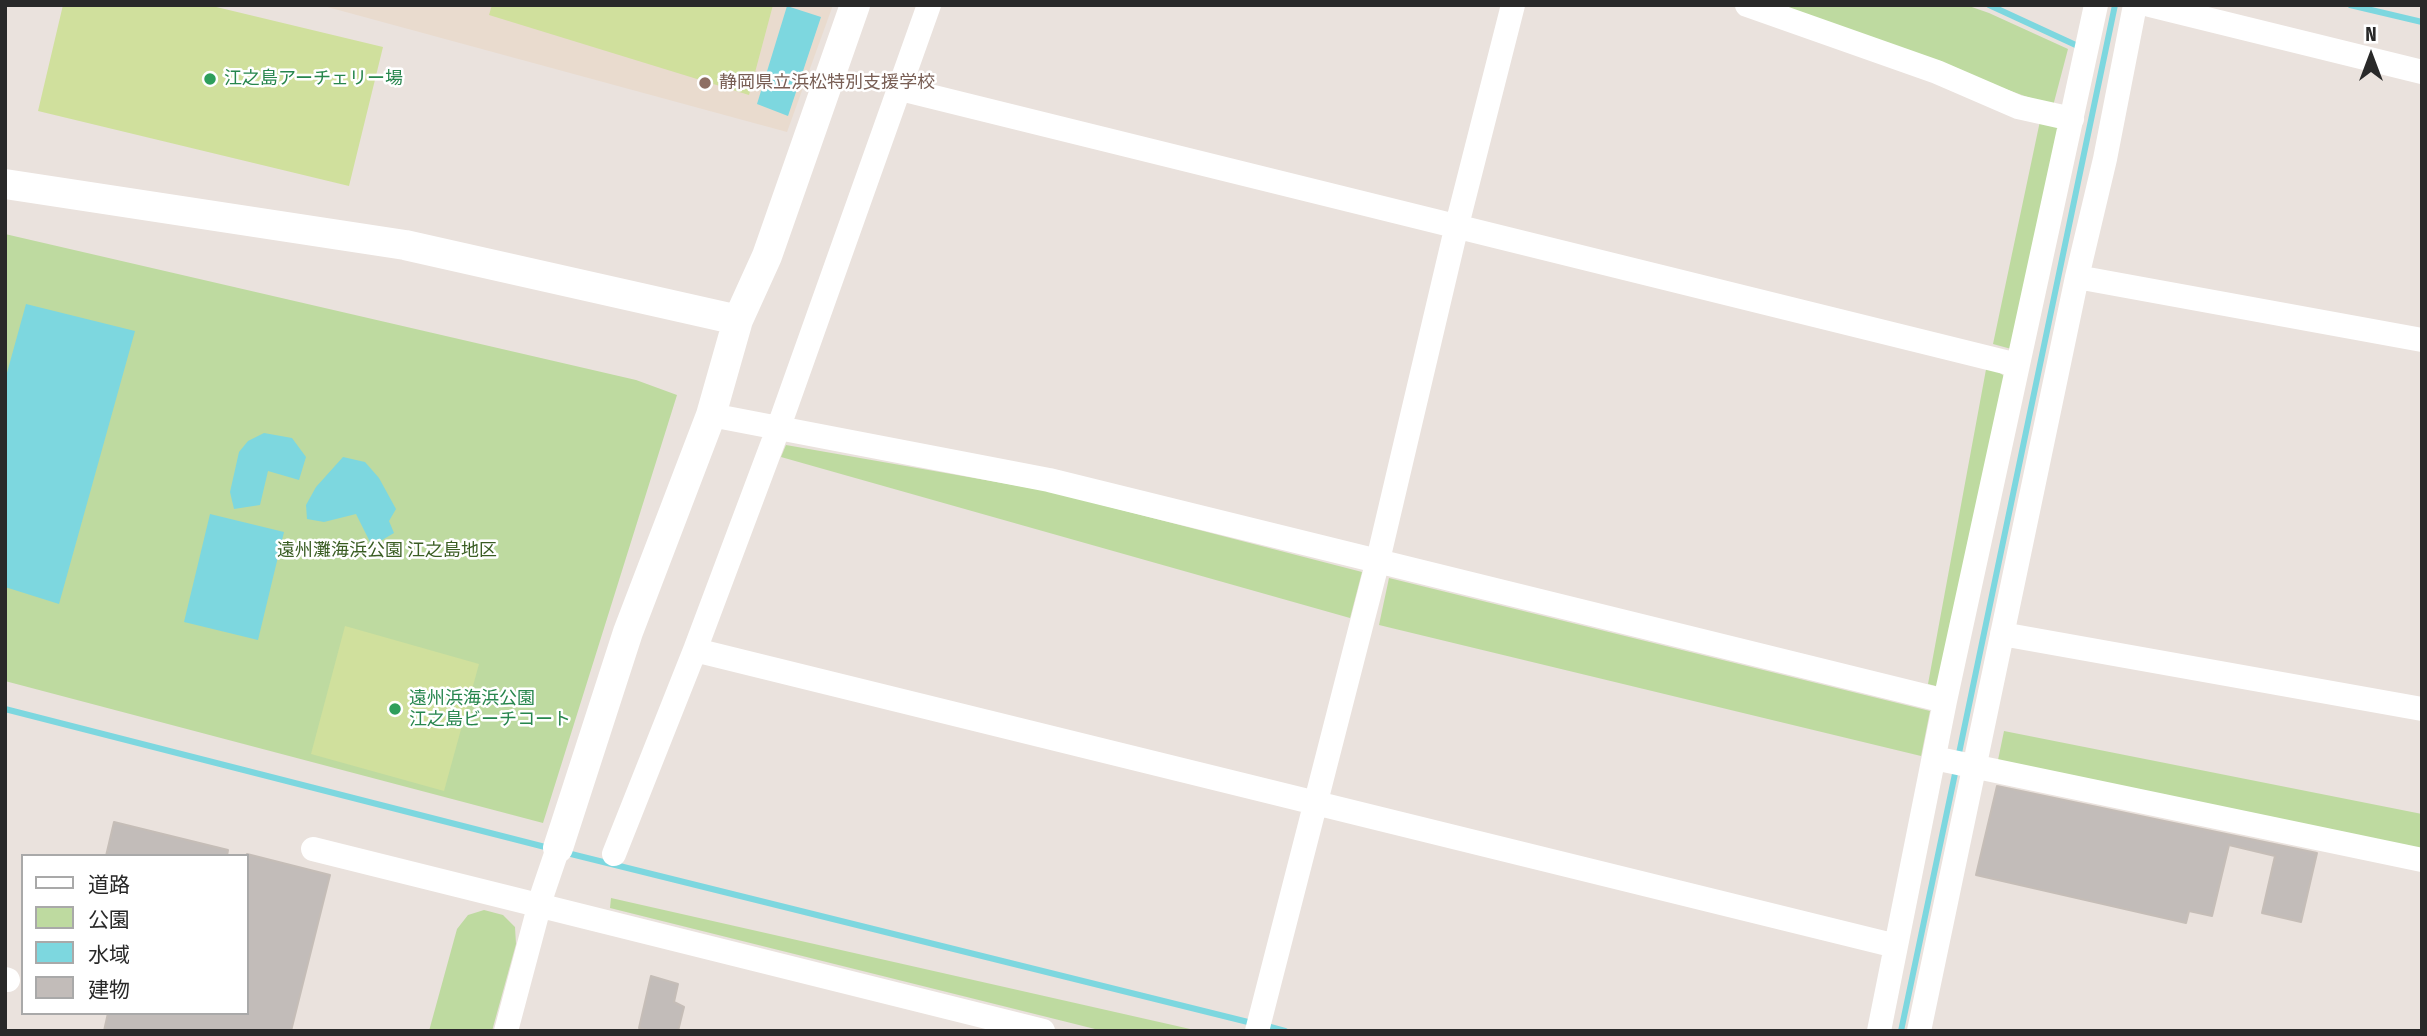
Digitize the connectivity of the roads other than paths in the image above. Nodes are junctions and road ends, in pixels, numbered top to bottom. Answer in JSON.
{"nodes":[{"id":1,"x":855,"y":5,"type":"edge"},
{"id":2,"x":929,"y":5,"type":"edge"},
{"id":3,"x":1513,"y":5,"type":"edge"},
{"id":4,"x":1747,"y":5,"type":"edge"},
{"id":5,"x":2096,"y":5,"type":"edge"},
{"id":6,"x":2135,"y":5,"type":"edge"},
{"id":7,"x":2150,"y":5,"type":"edge"},
{"id":8,"x":2422,"y":72,"type":"edge"},
{"id":9,"x":901,"y":89,"type":"junction"},
{"id":10,"x":2071,"y":119,"type":"junction"},
{"id":11,"x":5,"y":184,"type":"edge"},
{"id":12,"x":1457,"y":225,"type":"junction"},
{"id":13,"x":2077,"y":277,"type":"junction"},
{"id":14,"x":738,"y":320,"type":"junction"},
{"id":15,"x":2422,"y":340,"type":"edge"},
{"id":16,"x":2017,"y":365,"type":"junction"},
{"id":17,"x":711,"y":415,"type":"junction"},
{"id":18,"x":778,"y":429,"type":"junction"},
{"id":19,"x":1378,"y":560,"type":"junction"},
{"id":20,"x":2001,"y":634,"type":"junction"},
{"id":21,"x":695,"y":650,"type":"junction"},
{"id":22,"x":1945,"y":701,"type":"junction"},
{"id":23,"x":2422,"y":709,"type":"edge"},
{"id":24,"x":1934,"y":758,"type":"junction"},
{"id":25,"x":1974,"y":766,"type":"junction"},
{"id":26,"x":1315,"y":804,"type":"junction"},
{"id":27,"x":558,"y":848,"type":"joint"},
{"id":28,"x":313,"y":849,"type":"dead end"},
{"id":29,"x":614,"y":854,"type":"dead end"},
{"id":30,"x":2422,"y":860,"type":"edge"},
{"id":31,"x":541,"y":899,"type":"junction"},
{"id":32,"x":1896,"y":946,"type":"junction"},
{"id":33,"x":1259,"y":1027,"type":"edge"},
{"id":34,"x":506,"y":1031,"type":"edge"},
{"id":35,"x":1043,"y":1031,"type":"edge"},
{"id":36,"x":1878,"y":1031,"type":"edge"},
{"id":37,"x":1919,"y":1031,"type":"edge"}],
"edges":[{"from":1,"to":14,"type":"street"},
{"from":2,"to":9,"type":"street"},
{"from":3,"to":12,"type":"street"},
{"from":4,"to":10,"type":"street"},
{"from":5,"to":10,"type":"street"},
{"from":6,"to":13,"type":"street"},
{"from":7,"to":8,"type":"street"},
{"from":9,"to":12,"type":"street"},
{"from":9,"to":18,"type":"street"},
{"from":10,"to":16,"type":"street"},
{"from":11,"to":14,"type":"street"},
{"from":12,"to":16,"type":"street"},
{"from":12,"to":19,"type":"street"},
{"from":13,"to":15,"type":"street"},
{"from":13,"to":20,"type":"street"},
{"from":14,"to":17,"type":"street"},
{"from":16,"to":22,"type":"street"},
{"from":17,"to":18,"type":"street"},
{"from":17,"to":27,"type":"street"},
{"from":18,"to":19,"type":"street"},
{"from":18,"to":21,"type":"street"},
{"from":19,"to":22,"type":"street"},
{"from":19,"to":26,"type":"street"},
{"from":20,"to":23,"type":"street"},
{"from":20,"to":25,"type":"street"},
{"from":21,"to":26,"type":"street"},
{"from":21,"to":29,"type":"street"},
{"from":22,"to":24,"type":"street"},
{"from":24,"to":25,"type":"street"},
{"from":24,"to":32,"type":"street"},
{"from":25,"to":30,"type":"street"},
{"from":25,"to":37,"type":"street"},
{"from":26,"to":32,"type":"street"},
{"from":26,"to":33,"type":"street"},
{"from":27,"to":31,"type":"street"},
{"from":28,"to":31,"type":"street"},
{"from":31,"to":34,"type":"street"},
{"from":31,"to":35,"type":"street"},
{"from":32,"to":36,"type":"street"}]}
